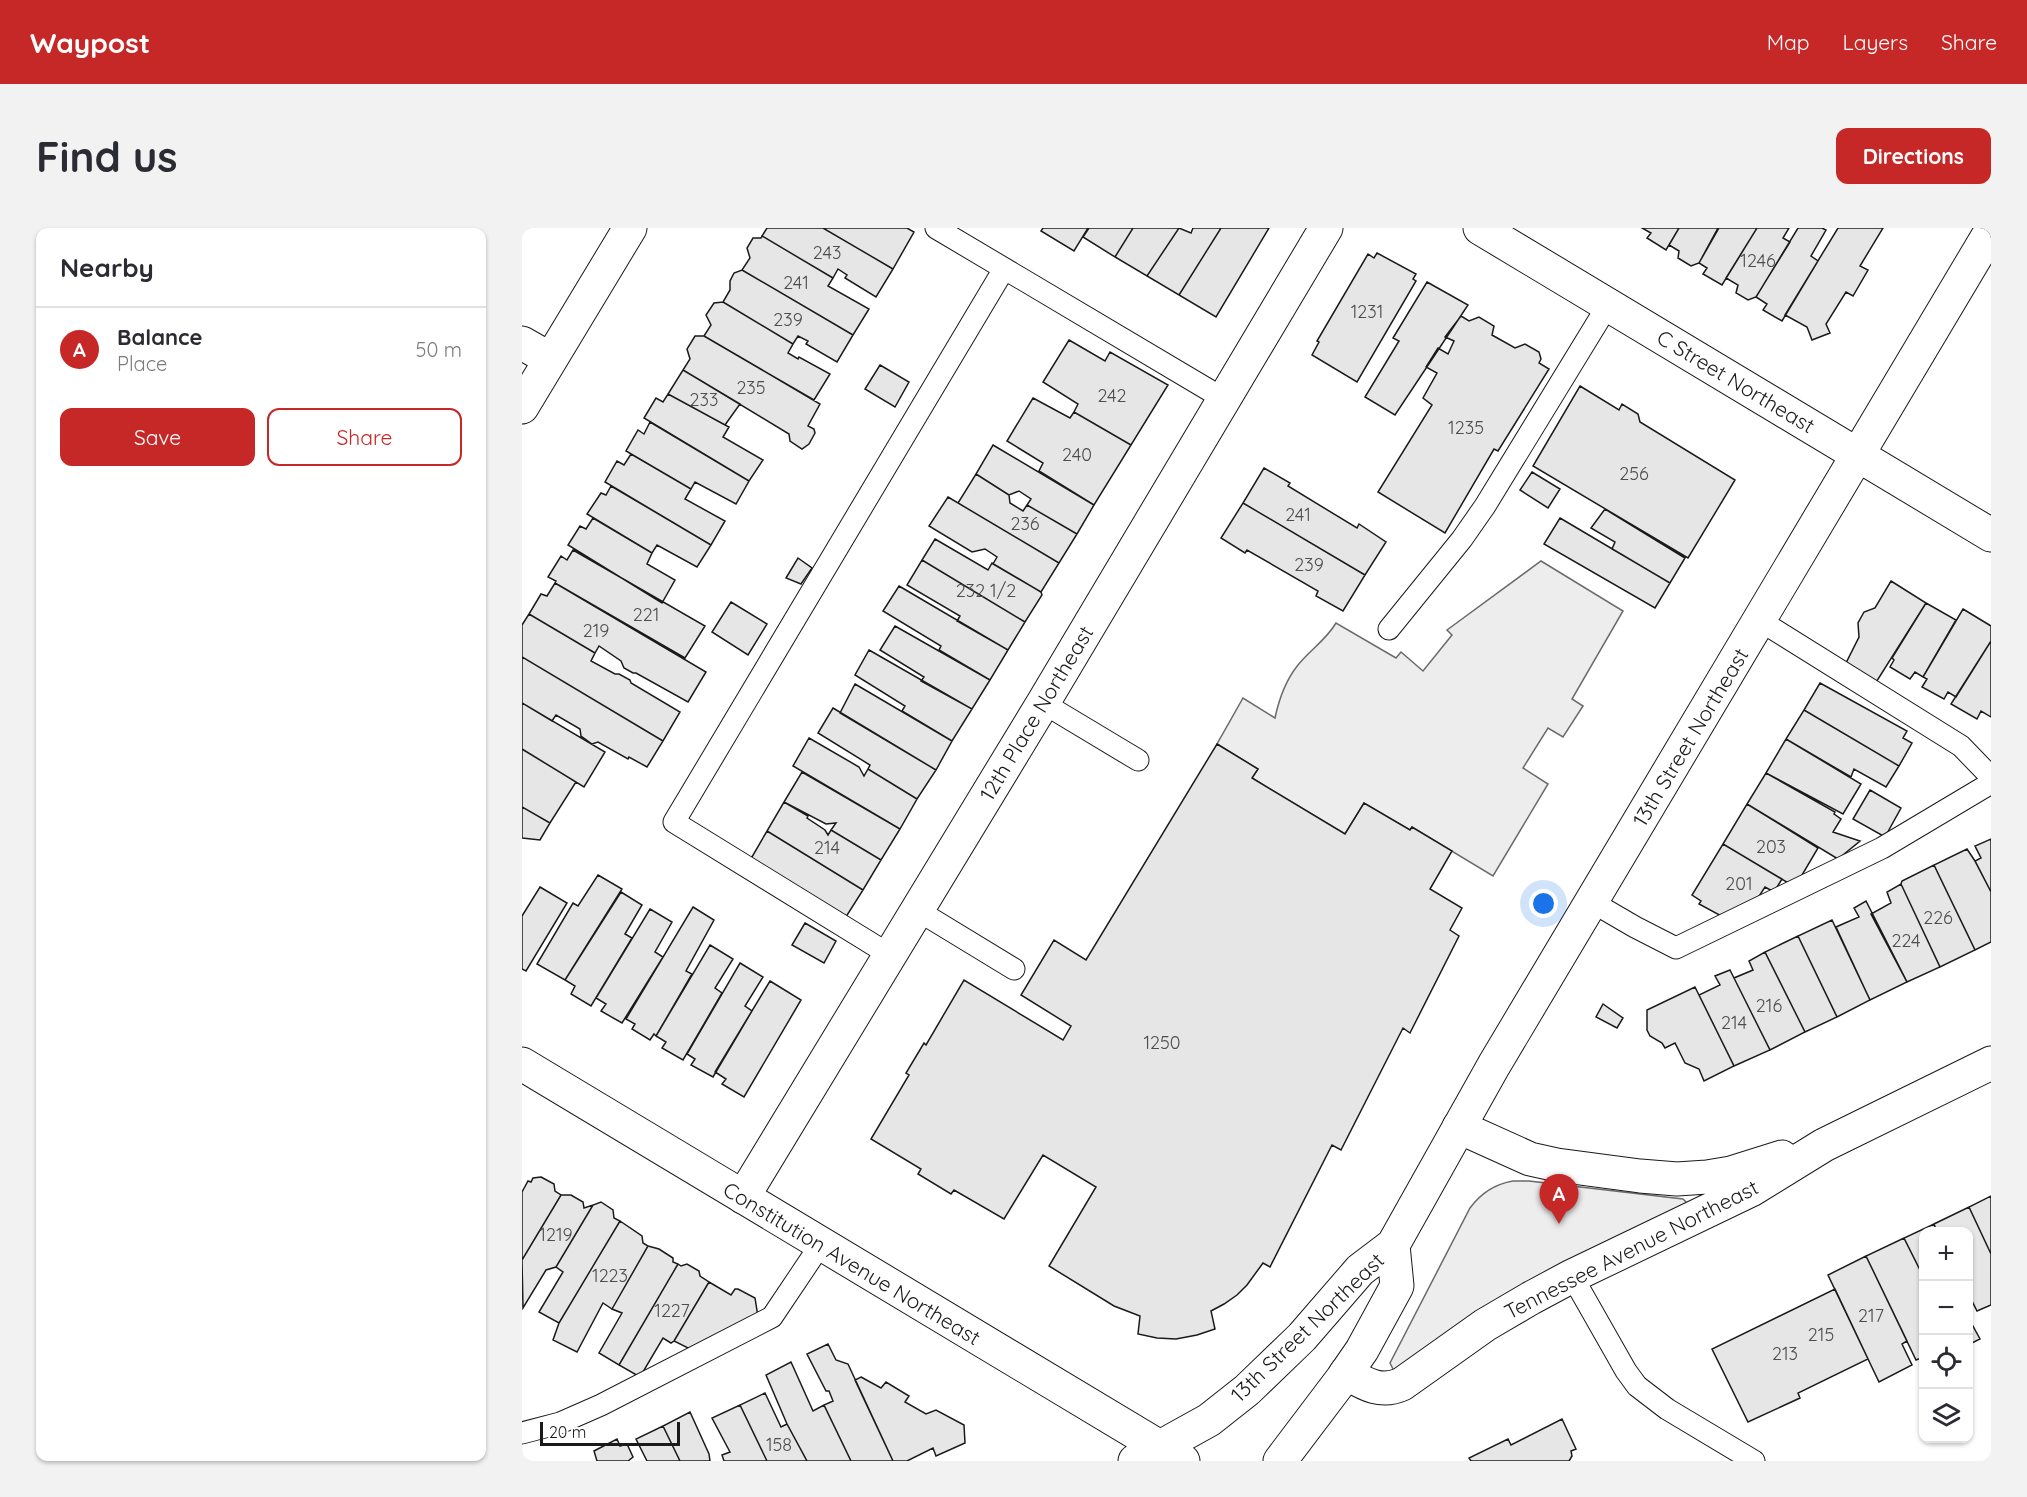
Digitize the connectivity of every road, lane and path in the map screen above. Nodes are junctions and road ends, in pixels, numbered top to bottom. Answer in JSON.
{"nodes":[{"id":1,"x":630,"y":228,"type":"edge"},
{"id":2,"x":936,"y":228,"type":"edge"},
{"id":3,"x":1326,"y":228,"type":"edge"},
{"id":4,"x":1480,"y":228,"type":"edge"},
{"id":5,"x":1988,"y":233,"type":"edge"},
{"id":6,"x":1004,"y":269,"type":"junction"},
{"id":7,"x":1608,"y":305,"type":"junction"},
{"id":8,"x":522,"y":343,"type":"edge"},
{"id":9,"x":550,"y":359,"type":"junction"},
{"id":10,"x":1224,"y":399,"type":"junction"},
{"id":11,"x":522,"y":407,"type":"edge"},
{"id":12,"x":1857,"y":455,"type":"junction"},
{"id":13,"x":1991,"y":535,"type":"edge"},
{"id":14,"x":1760,"y":620,"type":"junction"},
{"id":15,"x":1389,"y":629,"type":"dead end"},
{"id":16,"x":1043,"y":703,"type":"junction"},
{"id":17,"x":1138,"y":760,"type":"dead end"},
{"id":18,"x":1991,"y":777,"type":"edge"},
{"id":19,"x":1991,"y":783,"type":"edge"},
{"id":20,"x":1592,"y":902,"type":"junction"},
{"id":21,"x":917,"y":910,"type":"junction"},
{"id":22,"x":890,"y":955,"type":"junction"},
{"id":23,"x":1014,"y":969,"type":"dead end"},
{"id":24,"x":1991,"y":1063,"type":"edge"},
{"id":25,"x":522,"y":1064,"type":"edge"},
{"id":26,"x":1459,"y":1126,"type":"junction"},
{"id":27,"x":1824,"y":1145,"type":"junction"},
{"id":28,"x":743,"y":1197,"type":"junction"},
{"id":29,"x":821,"y":1244,"type":"junction"},
{"id":30,"x":1393,"y":1245,"type":"junction"},
{"id":31,"x":1572,"y":1276,"type":"junction"},
{"id":32,"x":1346,"y":1373,"type":"junction"},
{"id":33,"x":522,"y":1433,"type":"edge"},
{"id":34,"x":1159,"y":1456,"type":"edge"},
{"id":35,"x":1280,"y":1461,"type":"edge"},
{"id":36,"x":1754,"y":1461,"type":"edge"}],
"edges":[{"from":1,"to":9,"type":"street"},
{"from":2,"to":6,"type":"lane"},
{"from":3,"to":10,"type":"street","name":"12th Place Northeast"},
{"from":4,"to":7,"type":"street","name":"C Street Northeast"},
{"from":5,"to":12,"type":"street","name":"13th Street Northeast"},
{"from":6,"to":10,"type":"lane"},
{"from":6,"to":22,"type":"lane"},
{"from":7,"to":12,"type":"street","name":"C Street Northeast"},
{"from":7,"to":15,"type":"lane"},
{"from":8,"to":9,"type":"street"},
{"from":9,"to":11,"type":"street"},
{"from":10,"to":16,"type":"street","name":"12th Place Northeast"},
{"from":12,"to":13,"type":"street","name":"C Street Northeast"},
{"from":12,"to":14,"type":"street","name":"13th Street Northeast"},
{"from":14,"to":18,"type":"lane"},
{"from":14,"to":20,"type":"street","name":"13th Street Northeast"},
{"from":16,"to":17,"type":"lane"},
{"from":16,"to":21,"type":"street","name":"12th Place Northeast"},
{"from":19,"to":20,"type":"lane"},
{"from":20,"to":26,"type":"street","name":"13th Street Northeast"},
{"from":21,"to":22,"type":"street","name":"12th Place Northeast"},
{"from":21,"to":23,"type":"lane"},
{"from":22,"to":28,"type":"street","name":"12th Place Northeast"},
{"from":24,"to":27,"type":"street","name":"Tennessee Avenue Northeast"},
{"from":25,"to":28,"type":"street","name":"Constitution Avenue Northeast"},
{"from":26,"to":27,"type":"street","name":"Tennessee Avenue Northeast"},
{"from":26,"to":30,"type":"street","name":"13th Street Northeast"},
{"from":27,"to":31,"type":"street","name":"Tennessee Avenue Northeast"},
{"from":28,"to":29,"type":"street","name":"Constitution Avenue Northeast"},
{"from":29,"to":33,"type":"lane"},
{"from":29,"to":34,"type":"street","name":"Constitution Avenue Northeast"},
{"from":30,"to":32,"type":"street","name":"13th Street Northeast"},
{"from":30,"to":34,"type":"street","name":"13th Street Northeast"},
{"from":31,"to":32,"type":"street","name":"Tennessee Avenue Northeast"},
{"from":31,"to":36,"type":"lane"},
{"from":32,"to":35,"type":"street","name":"13th Street Northeast"}]}
